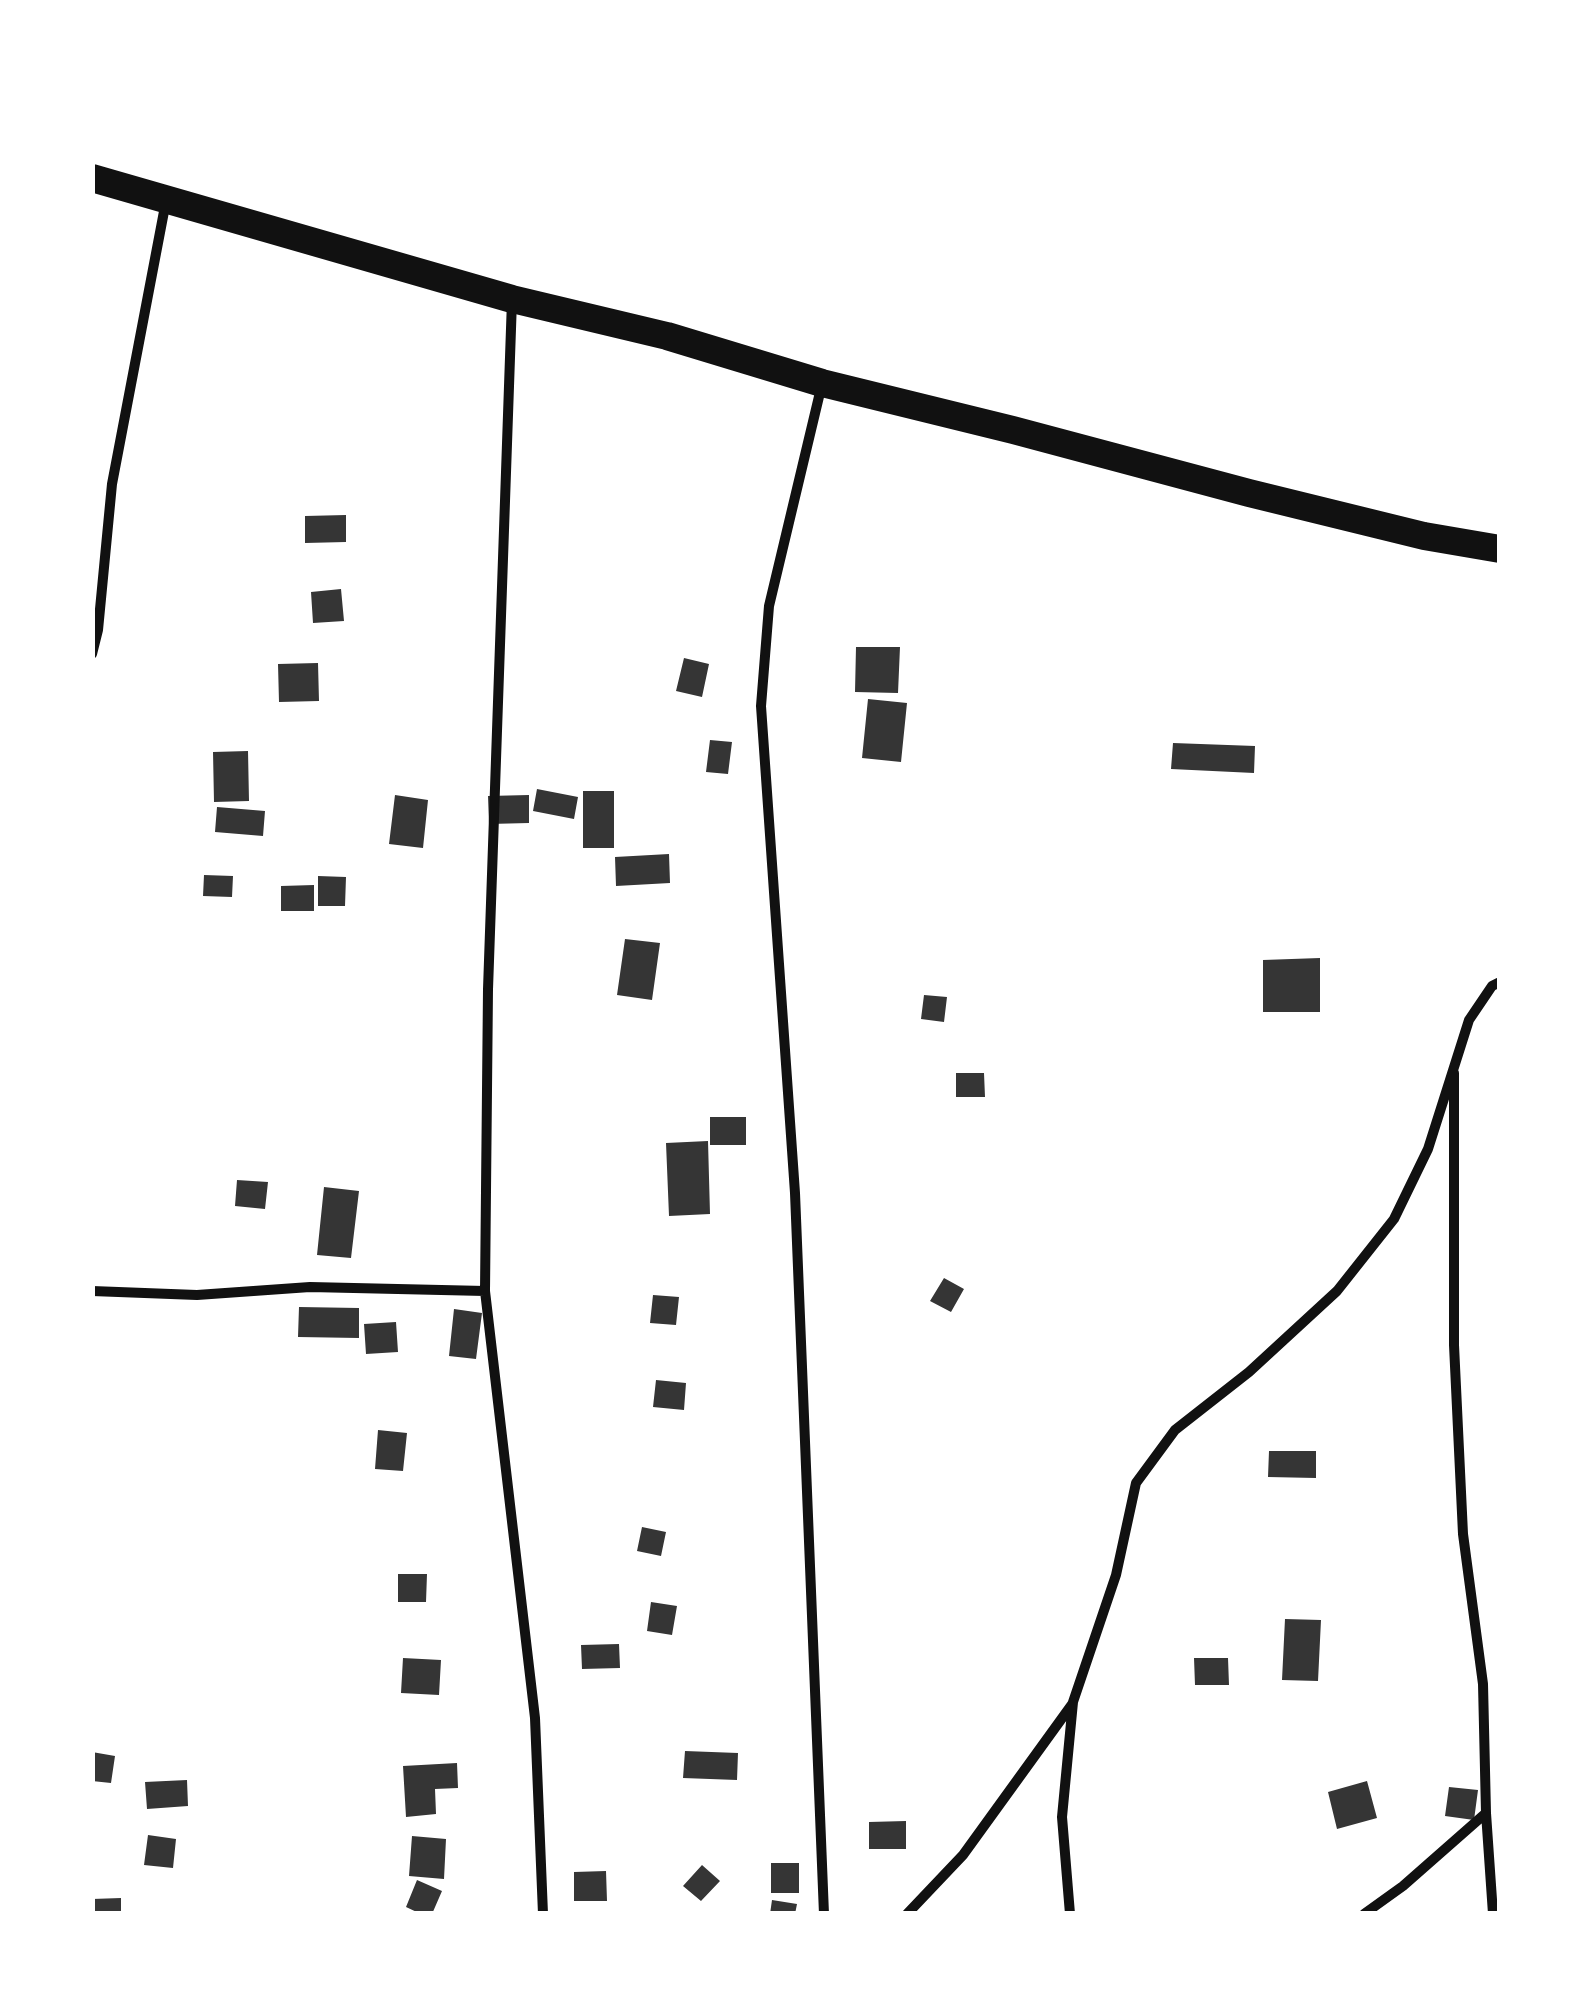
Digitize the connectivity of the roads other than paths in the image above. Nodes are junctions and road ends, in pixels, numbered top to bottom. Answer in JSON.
{"nodes":[{"id":1,"x":92,"y":178,"type":"edge"},
{"id":2,"x":166,"y":200,"type":"junction"},
{"id":3,"x":512,"y":299,"type":"junction"},
{"id":4,"x":822,"y":383,"type":"junction"},
{"id":5,"x":1500,"y":550,"type":"edge"},
{"id":6,"x":92,"y":654,"type":"edge"},
{"id":7,"x":1500,"y":982,"type":"edge"},
{"id":8,"x":1454,"y":1062,"type":"junction"},
{"id":9,"x":92,"y":1291,"type":"edge"},
{"id":10,"x":484,"y":1291,"type":"junction"},
{"id":11,"x":1074,"y":1702,"type":"junction"},
{"id":12,"x":1486,"y":1813,"type":"junction"},
{"id":13,"x":543,"y":1914,"type":"edge"},
{"id":14,"x":824,"y":1914,"type":"edge"},
{"id":15,"x":907,"y":1914,"type":"edge"},
{"id":16,"x":1070,"y":1914,"type":"edge"},
{"id":17,"x":1364,"y":1914,"type":"edge"},
{"id":18,"x":1493,"y":1914,"type":"edge"}],
"edges":[{"from":1,"to":2,"type":"highway"},
{"from":2,"to":3,"type":"highway"},
{"from":2,"to":6,"type":"street"},
{"from":3,"to":4,"type":"highway"},
{"from":3,"to":10,"type":"street"},
{"from":4,"to":5,"type":"highway"},
{"from":4,"to":14,"type":"street"},
{"from":7,"to":8,"type":"street"},
{"from":8,"to":11,"type":"street"},
{"from":8,"to":12,"type":"street"},
{"from":9,"to":10,"type":"street"},
{"from":10,"to":13,"type":"street"},
{"from":11,"to":15,"type":"street"},
{"from":11,"to":16,"type":"street"},
{"from":12,"to":17,"type":"street"},
{"from":12,"to":18,"type":"street"}]}
